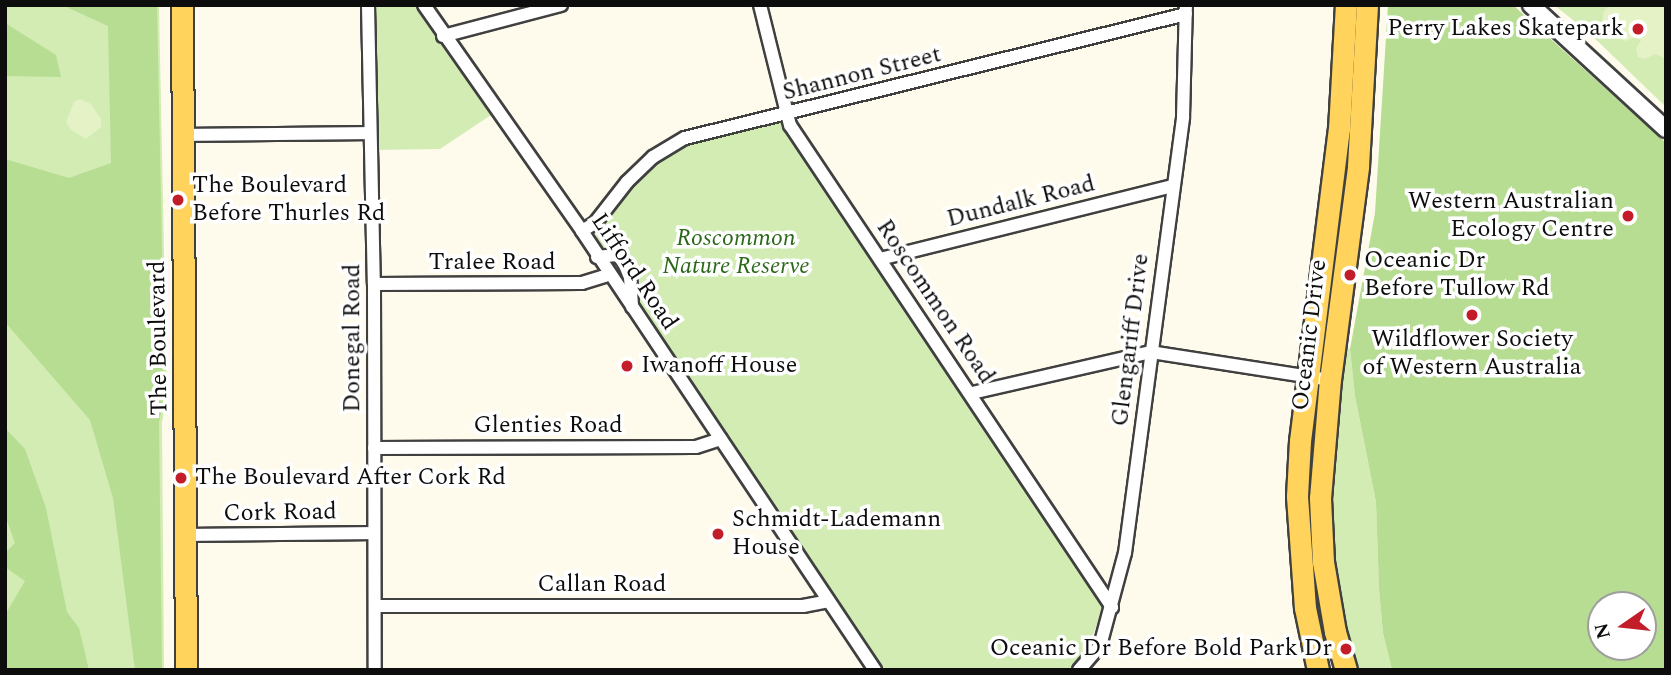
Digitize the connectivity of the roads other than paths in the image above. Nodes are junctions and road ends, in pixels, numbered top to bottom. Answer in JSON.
{"nodes":[{"id":1,"x":182,"y":5,"type":"edge"},
{"id":2,"x":192,"y":5,"type":"edge"},
{"id":3,"x":369,"y":5,"type":"edge"},
{"id":4,"x":424,"y":5,"type":"edge"},
{"id":5,"x":561,"y":5,"type":"edge"},
{"id":6,"x":760,"y":5,"type":"edge"},
{"id":7,"x":1346,"y":5,"type":"edge"},
{"id":8,"x":1367,"y":5,"type":"edge"},
{"id":9,"x":1531,"y":5,"type":"edge"},
{"id":10,"x":1186,"y":9,"type":"edge"},
{"id":11,"x":443,"y":36,"type":"junction"},
{"id":12,"x":785,"y":115,"type":"junction"},
{"id":13,"x":1666,"y":129,"type":"edge"},
{"id":14,"x":370,"y":134,"type":"junction"},
{"id":15,"x":188,"y":136,"type":"junction"},
{"id":16,"x":1172,"y":186,"type":"junction"},
{"id":17,"x":582,"y":231,"type":"junction"},
{"id":18,"x":597,"y":257,"type":"junction"},
{"id":19,"x":880,"y":259,"type":"junction"},
{"id":20,"x":609,"y":275,"type":"junction"},
{"id":21,"x":374,"y":284,"type":"junction"},
{"id":22,"x":632,"y":308,"type":"junction"},
{"id":23,"x":1151,"y":352,"type":"junction"},
{"id":24,"x":1308,"y":377,"type":"junction"},
{"id":25,"x":1330,"y":380,"type":"junction"},
{"id":26,"x":972,"y":393,"type":"junction"},
{"id":27,"x":721,"y":439,"type":"junction"},
{"id":28,"x":374,"y":448,"type":"junction"},
{"id":29,"x":373,"y":533,"type":"junction"},
{"id":30,"x":192,"y":535,"type":"junction"},
{"id":31,"x":829,"y":601,"type":"junction"},
{"id":32,"x":376,"y":606,"type":"junction"},
{"id":33,"x":1112,"y":607,"type":"junction"},
{"id":34,"x":186,"y":670,"type":"edge"},
{"id":35,"x":195,"y":670,"type":"edge"},
{"id":36,"x":375,"y":670,"type":"edge"},
{"id":37,"x":875,"y":670,"type":"edge"},
{"id":38,"x":1079,"y":670,"type":"edge"},
{"id":39,"x":1318,"y":670,"type":"edge"},
{"id":40,"x":1346,"y":670,"type":"edge"}],
"edges":[{"from":1,"to":15,"type":"main road","name":"The Boulevard"},
{"from":2,"to":15,"type":"main road","name":"The Boulevard"},
{"from":3,"to":14,"type":"street","name":"Donegal Road"},
{"from":4,"to":11,"type":"street","name":"Lifford Road"},
{"from":5,"to":11,"type":"street"},
{"from":6,"to":12,"type":"street","name":"Roscommon Road"},
{"from":7,"to":24,"type":"main road","name":"Oceanic Drive"},
{"from":8,"to":25,"type":"main road","name":"Oceanic Drive"},
{"from":9,"to":13,"type":"street"},
{"from":10,"to":12,"type":"street","name":"Shannon Street"},
{"from":10,"to":16,"type":"street","name":"Glengariff Drive"},
{"from":11,"to":17,"type":"street","name":"Lifford Road"},
{"from":12,"to":17,"type":"street","name":"Shannon Street"},
{"from":12,"to":19,"type":"street","name":"Roscommon Road"},
{"from":14,"to":15,"type":"street"},
{"from":14,"to":21,"type":"street","name":"Donegal Road"},
{"from":15,"to":30,"type":"main road","name":"The Boulevard"},
{"from":16,"to":19,"type":"street","name":"Dundalk Road"},
{"from":16,"to":23,"type":"street","name":"Glengariff Drive"},
{"from":17,"to":18,"type":"street","name":"Lifford Road"},
{"from":18,"to":20,"type":"street","name":"Lifford Road"},
{"from":18,"to":22,"type":"street"},
{"from":19,"to":26,"type":"street","name":"Roscommon Road"},
{"from":20,"to":21,"type":"street","name":"Tralee Road"},
{"from":20,"to":22,"type":"street","name":"Lifford Road"},
{"from":21,"to":28,"type":"street","name":"Donegal Road"},
{"from":22,"to":27,"type":"street","name":"Lifford Road"},
{"from":23,"to":24,"type":"street"},
{"from":23,"to":26,"type":"street"},
{"from":23,"to":33,"type":"street","name":"Glengariff Drive"},
{"from":24,"to":25,"type":"street"},
{"from":24,"to":39,"type":"main road","name":"Oceanic Drive"},
{"from":25,"to":40,"type":"main road","name":"Oceanic Drive"},
{"from":26,"to":33,"type":"street","name":"Roscommon Road"},
{"from":27,"to":28,"type":"street","name":"Glenties Road"},
{"from":27,"to":31,"type":"street","name":"Lifford Road"},
{"from":28,"to":29,"type":"street","name":"Donegal Road"},
{"from":29,"to":30,"type":"street","name":"Cork Road"},
{"from":29,"to":32,"type":"street","name":"Donegal Road"},
{"from":30,"to":34,"type":"main road","name":"The Boulevard"},
{"from":30,"to":35,"type":"main road","name":"The Boulevard"},
{"from":31,"to":32,"type":"street","name":"Callan Road"},
{"from":31,"to":37,"type":"street","name":"Lifford Road"},
{"from":32,"to":36,"type":"street","name":"Donegal Road"},
{"from":33,"to":38,"type":"street","name":"Glengariff Drive"}]}
